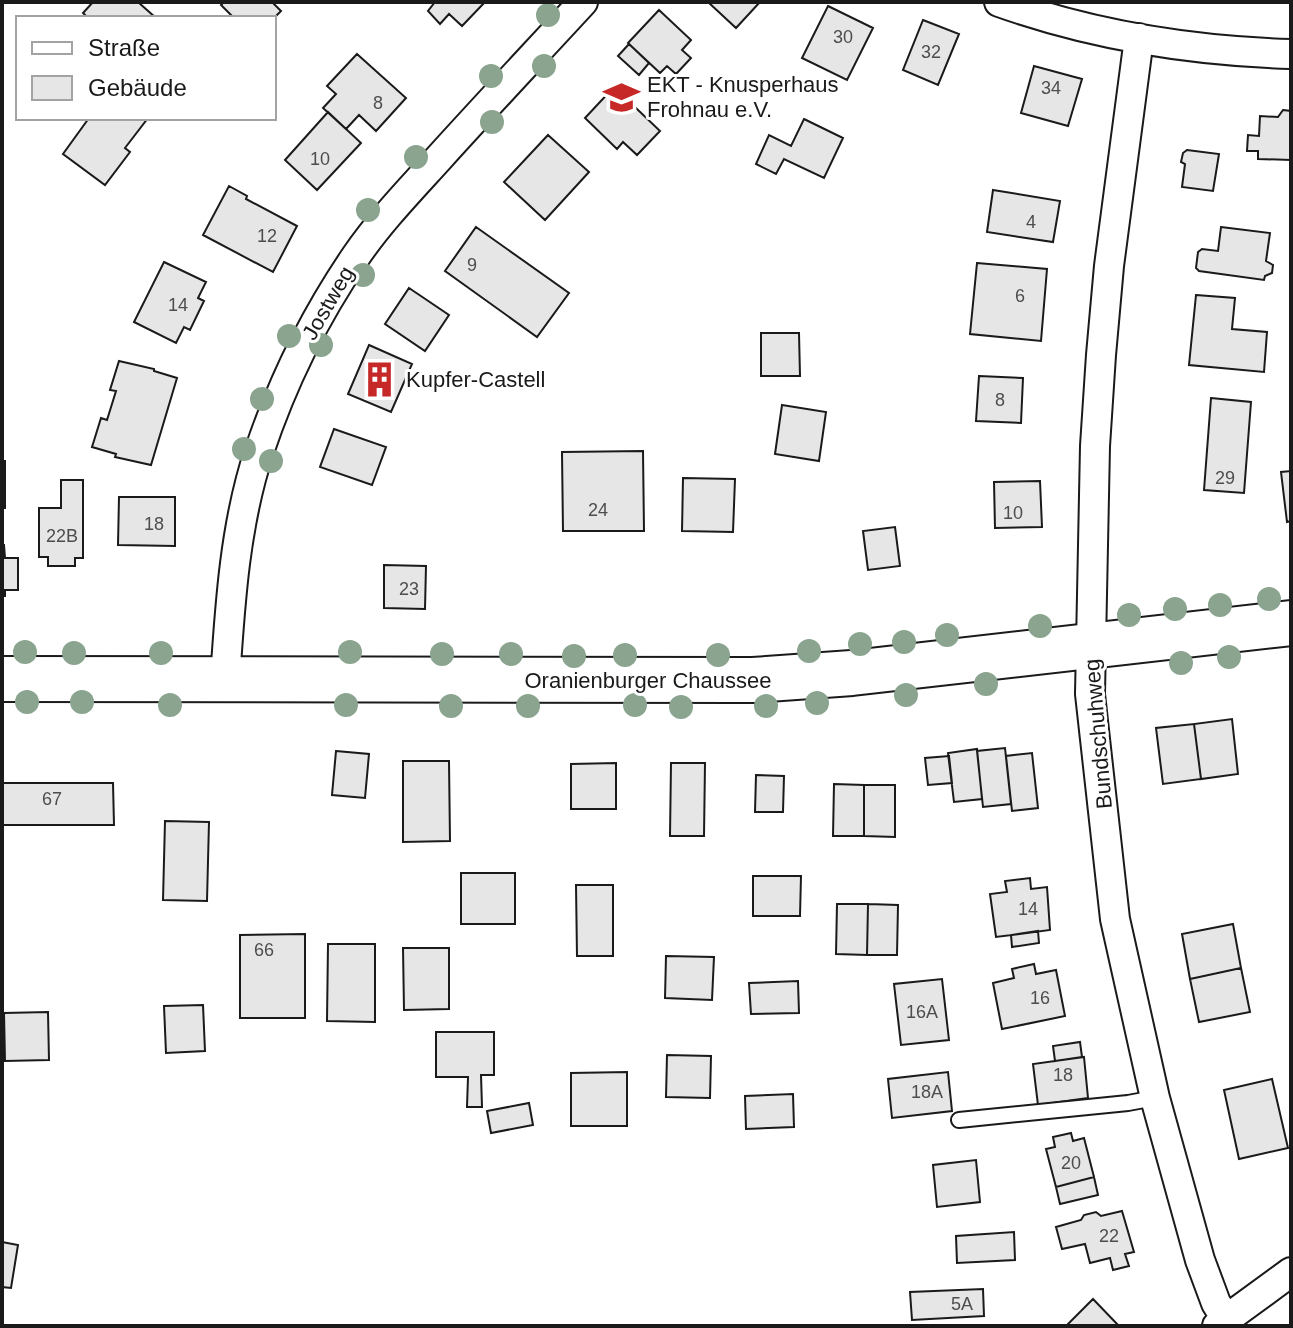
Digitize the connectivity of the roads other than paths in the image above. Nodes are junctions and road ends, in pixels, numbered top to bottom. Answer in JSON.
{"nodes":[{"id":1,"x":583,"y":2,"type":"edge"},
{"id":2,"x":999,"y":2,"type":"edge"},
{"id":3,"x":1139,"y":38,"type":"junction"},
{"id":4,"x":1291,"y":54,"type":"edge"},
{"id":5,"x":1291,"y":623,"type":"edge"},
{"id":6,"x":1091,"y":646,"type":"junction"},
{"id":7,"x":2,"y":679,"type":"edge"},
{"id":8,"x":225,"y":680,"type":"junction"},
{"id":9,"x":1155,"y":1098,"type":"junction"},
{"id":10,"x":959,"y":1120,"type":"dead end"},
{"id":11,"x":1291,"y":1272,"type":"edge"},
{"id":12,"x":1222,"y":1322,"type":"edge"}],
"edges":[{"from":1,"to":8,"type":"street","name":"Jostweg"},
{"from":2,"to":3,"type":"street"},
{"from":3,"to":4,"type":"street"},
{"from":3,"to":6,"type":"street","name":"Bundschuhweg"},
{"from":5,"to":6,"type":"main road","name":"Oranienburger Chaussee"},
{"from":6,"to":8,"type":"main road","name":"Oranienburger Chaussee"},
{"from":6,"to":9,"type":"street","name":"Bundschuhweg"},
{"from":7,"to":8,"type":"main road","name":"Oranienburger Chaussee"},
{"from":9,"to":10,"type":"lane"},
{"from":9,"to":12,"type":"street","name":"Bundschuhweg"},
{"from":11,"to":12,"type":"street"}]}
